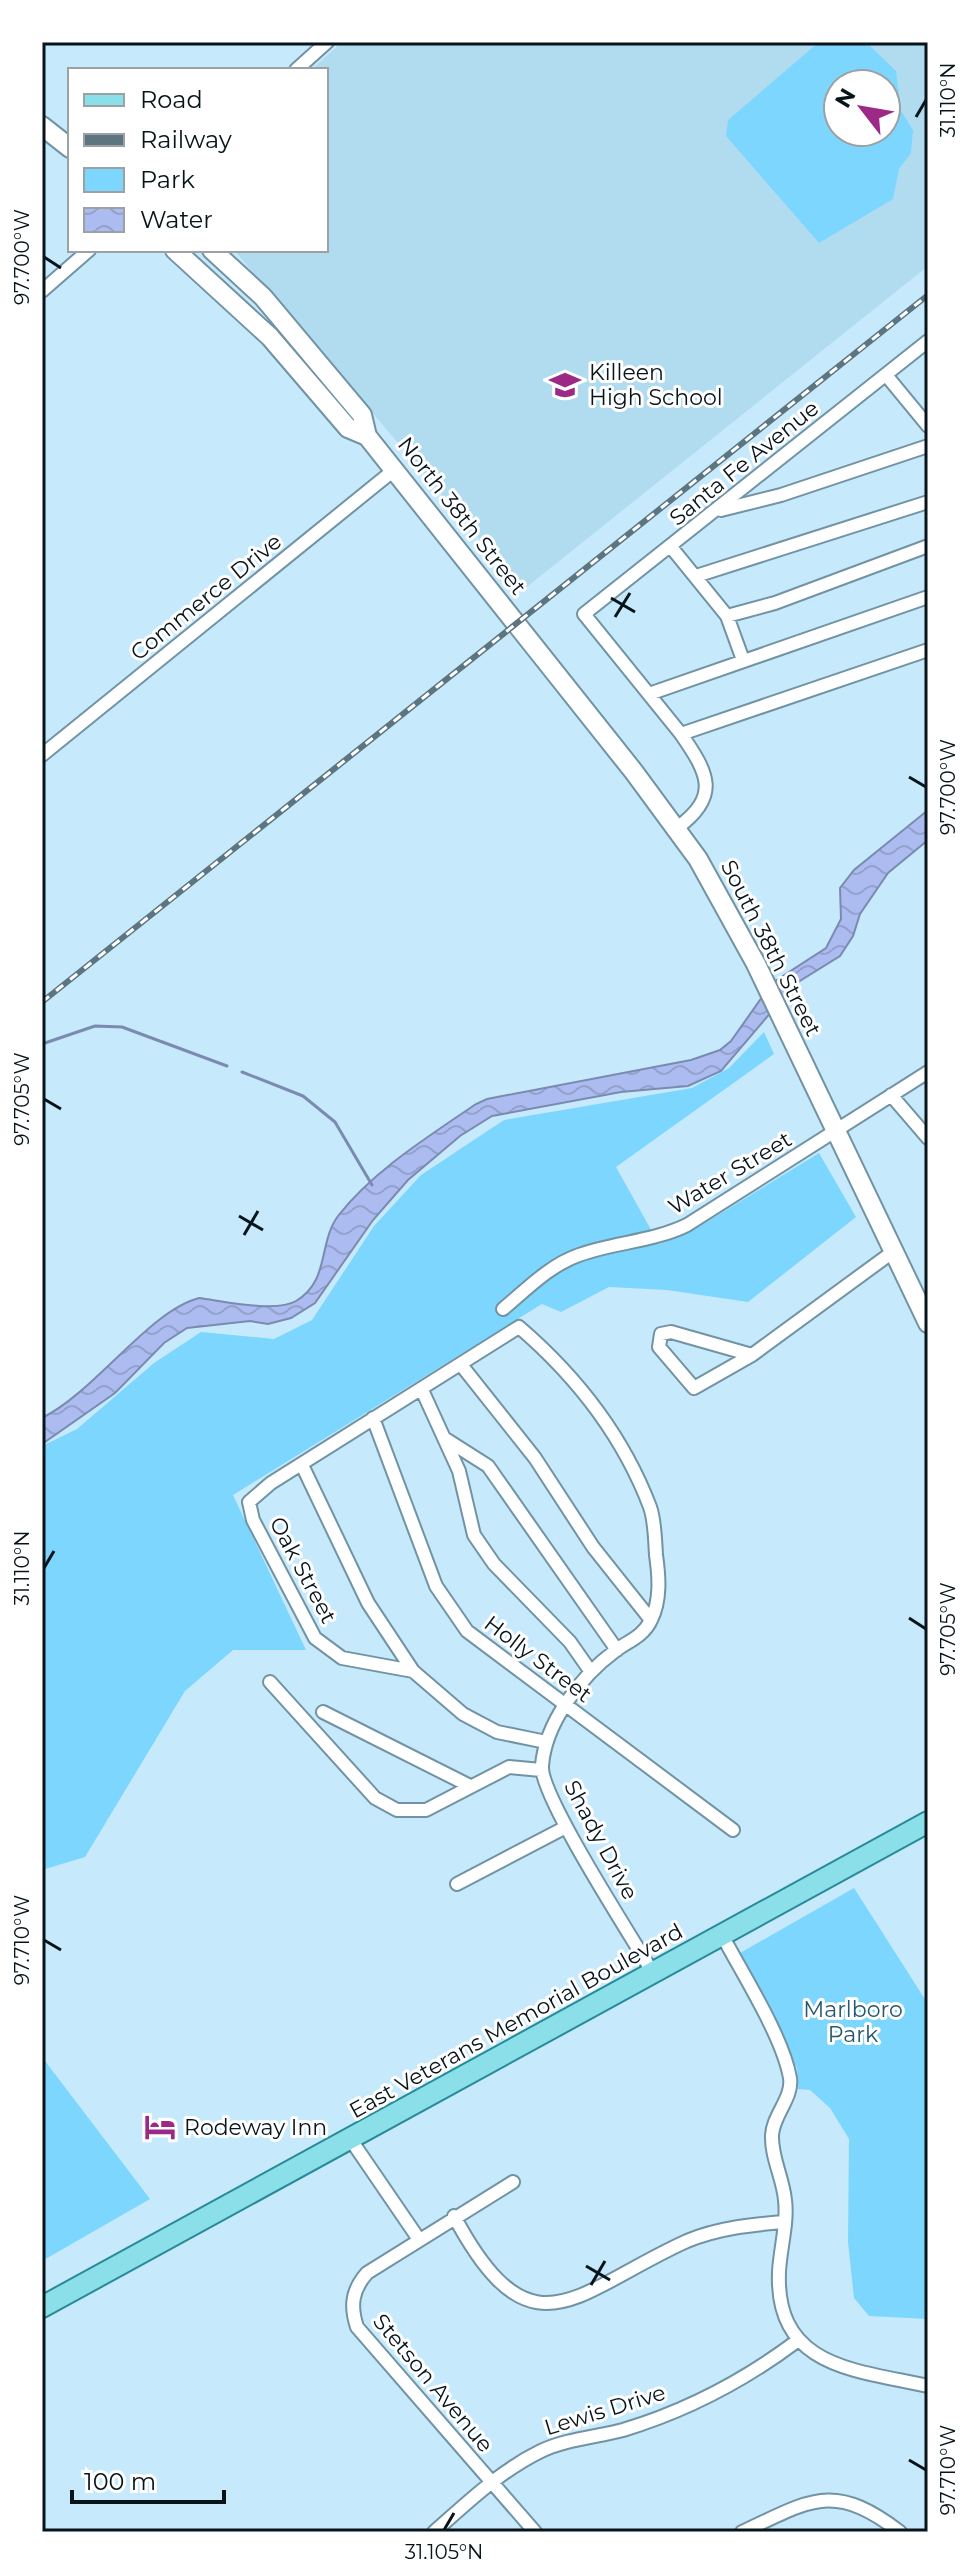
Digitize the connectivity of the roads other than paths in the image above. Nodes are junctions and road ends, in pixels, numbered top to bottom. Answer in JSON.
{"nodes":[{"id":1,"x":327,"y":42,"type":"edge"},
{"id":2,"x":298,"y":68,"type":"edge"},
{"id":3,"x":42,"y":126,"type":"edge"},
{"id":4,"x":68,"y":146,"type":"edge"},
{"id":5,"x":87,"y":252,"type":"edge"},
{"id":6,"x":177,"y":252,"type":"edge"},
{"id":7,"x":214,"y":252,"type":"edge"},
{"id":8,"x":42,"y":291,"type":"edge"},
{"id":9,"x":276,"y":312,"type":"junction"},
{"id":10,"x":259,"y":326,"type":"junction"},
{"id":11,"x":928,"y":341,"type":"edge"},
{"id":12,"x":886,"y":375,"type":"junction"},
{"id":13,"x":926,"y":417,"type":"edge"},
{"id":14,"x":367,"y":436,"type":"junction"},
{"id":15,"x":928,"y":446,"type":"edge"},
{"id":16,"x":394,"y":470,"type":"junction"},
{"id":17,"x":928,"y":502,"type":"edge"},
{"id":18,"x":714,"y":512,"type":"junction"},
{"id":19,"x":928,"y":546,"type":"edge"},
{"id":20,"x":671,"y":547,"type":"junction"},
{"id":21,"x":696,"y":576,"type":"junction"},
{"id":22,"x":928,"y":597,"type":"edge"},
{"id":23,"x":727,"y":616,"type":"junction"},
{"id":24,"x":519,"y":626,"type":"joint"},
{"id":25,"x":928,"y":650,"type":"edge"},
{"id":26,"x":743,"y":660,"type":"junction"},
{"id":27,"x":649,"y":694,"type":"junction"},
{"id":28,"x":681,"y":734,"type":"junction"},
{"id":29,"x":42,"y":755,"type":"edge"},
{"id":30,"x":677,"y":828,"type":"junction"},
{"id":31,"x":928,"y":1072,"type":"edge"},
{"id":32,"x":891,"y":1095,"type":"junction"},
{"id":33,"x":836,"y":1131,"type":"junction"},
{"id":34,"x":928,"y":1138,"type":"edge"},
{"id":35,"x":894,"y":1251,"type":"junction"},
{"id":36,"x":503,"y":1309,"type":"dead end"},
{"id":37,"x":928,"y":1323,"type":"edge"},
{"id":38,"x":752,"y":1355,"type":"junction"},
{"id":39,"x":462,"y":1366,"type":"junction"},
{"id":40,"x":422,"y":1390,"type":"junction"},
{"id":41,"x":373,"y":1418,"type":"junction"},
{"id":42,"x":444,"y":1438,"type":"junction"},
{"id":43,"x":302,"y":1465,"type":"junction"},
{"id":44,"x":651,"y":1620,"type":"junction"},
{"id":45,"x":617,"y":1650,"type":"junction"},
{"id":46,"x":413,"y":1671,"type":"junction"},
{"id":47,"x":591,"y":1672,"type":"junction"},
{"id":48,"x":270,"y":1682,"type":"dead end"},
{"id":49,"x":565,"y":1706,"type":"junction"},
{"id":50,"x":323,"y":1712,"type":"dead end"},
{"id":51,"x":355,"y":1728,"type":"junction"},
{"id":52,"x":546,"y":1742,"type":"junction"},
{"id":53,"x":325,"y":1743,"type":"junction"},
{"id":54,"x":541,"y":1770,"type":"junction"},
{"id":55,"x":470,"y":1786,"type":"junction"},
{"id":56,"x":928,"y":1822,"type":"edge"},
{"id":57,"x":566,"y":1827,"type":"junction"},
{"id":58,"x":733,"y":1830,"type":"dead end"},
{"id":59,"x":457,"y":1884,"type":"dead end"},
{"id":60,"x":722,"y":1935,"type":"junction"},
{"id":61,"x":653,"y":1973,"type":"junction"},
{"id":62,"x":351,"y":2140,"type":"junction"},
{"id":63,"x":513,"y":2182,"type":"dead end"},
{"id":64,"x":454,"y":2216,"type":"junction"},
{"id":65,"x":783,"y":2222,"type":"junction"},
{"id":66,"x":418,"y":2238,"type":"junction"},
{"id":67,"x":42,"y":2307,"type":"edge"},
{"id":68,"x":797,"y":2341,"type":"junction"},
{"id":69,"x":928,"y":2386,"type":"edge"},
{"id":70,"x":491,"y":2482,"type":"junction"},
{"id":71,"x":434,"y":2532,"type":"edge"},
{"id":72,"x":535,"y":2532,"type":"edge"},
{"id":73,"x":742,"y":2532,"type":"edge"},
{"id":74,"x":900,"y":2532,"type":"edge"}],
"edges":[{"from":1,"to":2,"type":"street"},
{"from":3,"to":4,"type":"main road"},
{"from":5,"to":8,"type":"street"},
{"from":6,"to":10,"type":"main road","name":"North 38th Street"},
{"from":7,"to":9,"type":"main road","name":"North 38th Street"},
{"from":9,"to":10,"type":"main road"},
{"from":9,"to":14,"type":"main road","name":"North 38th Street"},
{"from":10,"to":14,"type":"main road","name":"North 38th Street"},
{"from":11,"to":12,"type":"street","name":"Santa Fe Avenue"},
{"from":12,"to":13,"type":"street"},
{"from":12,"to":18,"type":"street","name":"Santa Fe Avenue"},
{"from":14,"to":16,"type":"main road","name":"North 38th Street"},
{"from":15,"to":18,"type":"street"},
{"from":16,"to":24,"type":"main road","name":"North 38th Street"},
{"from":16,"to":29,"type":"street","name":"Commerce Drive"},
{"from":17,"to":21,"type":"street"},
{"from":18,"to":20,"type":"street","name":"Santa Fe Avenue"},
{"from":19,"to":23,"type":"street"},
{"from":20,"to":21,"type":"street"},
{"from":20,"to":27,"type":"street","name":"Santa Fe Avenue"},
{"from":21,"to":23,"type":"street"},
{"from":22,"to":26,"type":"street"},
{"from":23,"to":26,"type":"street"},
{"from":24,"to":30,"type":"main road","name":"South 38th Street"},
{"from":25,"to":28,"type":"street"},
{"from":26,"to":27,"type":"street"},
{"from":27,"to":28,"type":"street"},
{"from":28,"to":30,"type":"street"},
{"from":30,"to":33,"type":"main road","name":"South 38th Street"},
{"from":31,"to":32,"type":"street","name":"Water Street"},
{"from":32,"to":33,"type":"street","name":"Water Street"},
{"from":32,"to":34,"type":"street"},
{"from":33,"to":35,"type":"main road","name":"South 38th Street"},
{"from":33,"to":36,"type":"street","name":"Water Street"},
{"from":35,"to":37,"type":"main road","name":"South 38th Street"},
{"from":35,"to":38,"type":"street"},
{"from":38,"to":38,"type":"street"},
{"from":39,"to":40,"type":"street"},
{"from":39,"to":44,"type":"street"},
{"from":39,"to":44,"type":"street"},
{"from":40,"to":41,"type":"street"},
{"from":40,"to":42,"type":"street"},
{"from":41,"to":43,"type":"street"},
{"from":41,"to":49,"type":"street","name":"Holly Street"},
{"from":42,"to":45,"type":"street"},
{"from":42,"to":47,"type":"street"},
{"from":43,"to":46,"type":"street"},
{"from":43,"to":46,"type":"street","name":"Oak Street"},
{"from":44,"to":45,"type":"street","name":"Shady Drive"},
{"from":45,"to":47,"type":"street","name":"Shady Drive"},
{"from":46,"to":52,"type":"street"},
{"from":47,"to":49,"type":"street","name":"Shady Drive"},
{"from":48,"to":53,"type":"street"},
{"from":49,"to":52,"type":"street","name":"Shady Drive"},
{"from":49,"to":58,"type":"street","name":"Holly Street"},
{"from":50,"to":51,"type":"street"},
{"from":51,"to":53,"type":"street"},
{"from":51,"to":55,"type":"street"},
{"from":52,"to":54,"type":"street","name":"Shady Drive"},
{"from":53,"to":55,"type":"street"},
{"from":54,"to":55,"type":"street"},
{"from":54,"to":57,"type":"street","name":"Shady Drive"},
{"from":56,"to":60,"type":"main road","name":"East Veterans Memorial Boulevard"},
{"from":57,"to":59,"type":"street"},
{"from":57,"to":61,"type":"street","name":"Shady Drive"},
{"from":60,"to":61,"type":"main road","name":"East Veterans Memorial Boulevard"},
{"from":60,"to":65,"type":"street"},
{"from":61,"to":62,"type":"main road","name":"East Veterans Memorial Boulevard"},
{"from":62,"to":66,"type":"street"},
{"from":62,"to":67,"type":"main road","name":"East Veterans Memorial Boulevard"},
{"from":63,"to":64,"type":"street","name":"Stetson Avenue"},
{"from":64,"to":65,"type":"street"},
{"from":64,"to":66,"type":"street","name":"Stetson Avenue"},
{"from":65,"to":68,"type":"street"},
{"from":66,"to":70,"type":"street","name":"Stetson Avenue"},
{"from":68,"to":69,"type":"street"},
{"from":68,"to":70,"type":"street","name":"Lewis Drive"},
{"from":70,"to":71,"type":"street","name":"Lewis Drive"},
{"from":70,"to":72,"type":"street","name":"Stetson Avenue"},
{"from":73,"to":74,"type":"street"}]}
